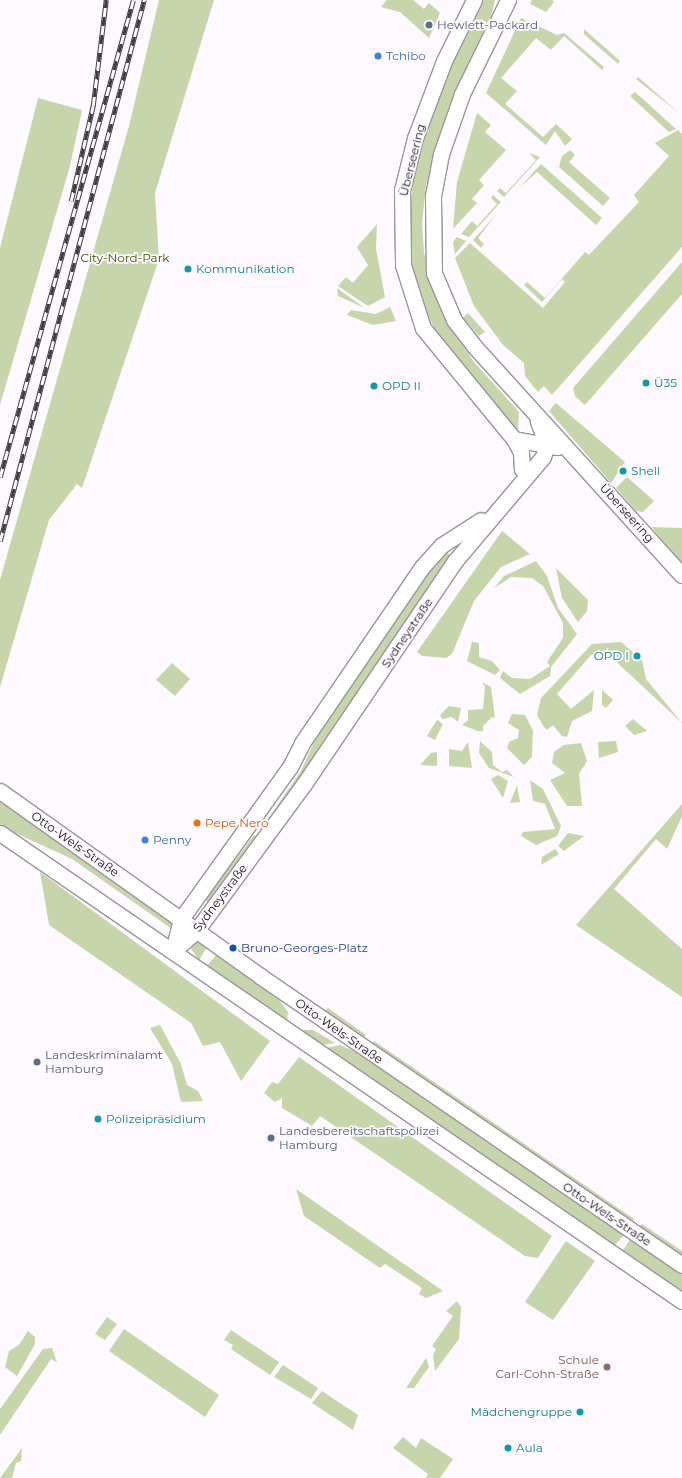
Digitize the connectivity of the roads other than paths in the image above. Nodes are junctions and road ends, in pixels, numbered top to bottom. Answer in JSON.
{"nodes":[{"id":1,"x":474,"y":0,"type":"edge"},
{"id":2,"x":508,"y":0,"type":"edge"},
{"id":3,"x":531,"y":410,"type":"junction"},
{"id":4,"x":514,"y":439,"type":"junction"},
{"id":5,"x":545,"y":451,"type":"junction"},
{"id":6,"x":571,"y":452,"type":"junction"},
{"id":7,"x":522,"y":469,"type":"junction"},
{"id":8,"x":682,"y":575,"type":"edge"},
{"id":9,"x":0,"y":791,"type":"edge"},
{"id":10,"x":0,"y":833,"type":"edge"},
{"id":11,"x":181,"y":919,"type":"junction"},
{"id":12,"x":196,"y":931,"type":"junction"},
{"id":13,"x":173,"y":951,"type":"junction"},
{"id":14,"x":682,"y":1265,"type":"edge"},
{"id":15,"x":682,"y":1300,"type":"edge"}],
"edges":[{"from":1,"to":4,"type":"street","name":"Überseering"},
{"from":2,"to":3,"type":"street","name":"Überseering"},
{"from":3,"to":5,"type":"street","name":"Überseering"},
{"from":3,"to":6,"type":"street","name":"Überseering"},
{"from":4,"to":5,"type":"street"},
{"from":4,"to":7,"type":"street","name":"Überseering"},
{"from":5,"to":6,"type":"street"},
{"from":5,"to":7,"type":"street"},
{"from":5,"to":12,"type":"street","name":"Sydneystraße"},
{"from":6,"to":8,"type":"street","name":"Überseering"},
{"from":7,"to":11,"type":"street","name":"Sydneystraße"},
{"from":9,"to":11,"type":"street","name":"Otto-Wels-Straße"},
{"from":10,"to":13,"type":"street"},
{"from":11,"to":12,"type":"street","name":"Otto-Wels-Straße"},
{"from":11,"to":13,"type":"street","name":"Sydneystraße"},
{"from":12,"to":13,"type":"street","name":"Sydneystraße"},
{"from":12,"to":14,"type":"street","name":"Otto-Wels-Straße"},
{"from":13,"to":15,"type":"street"}]}
